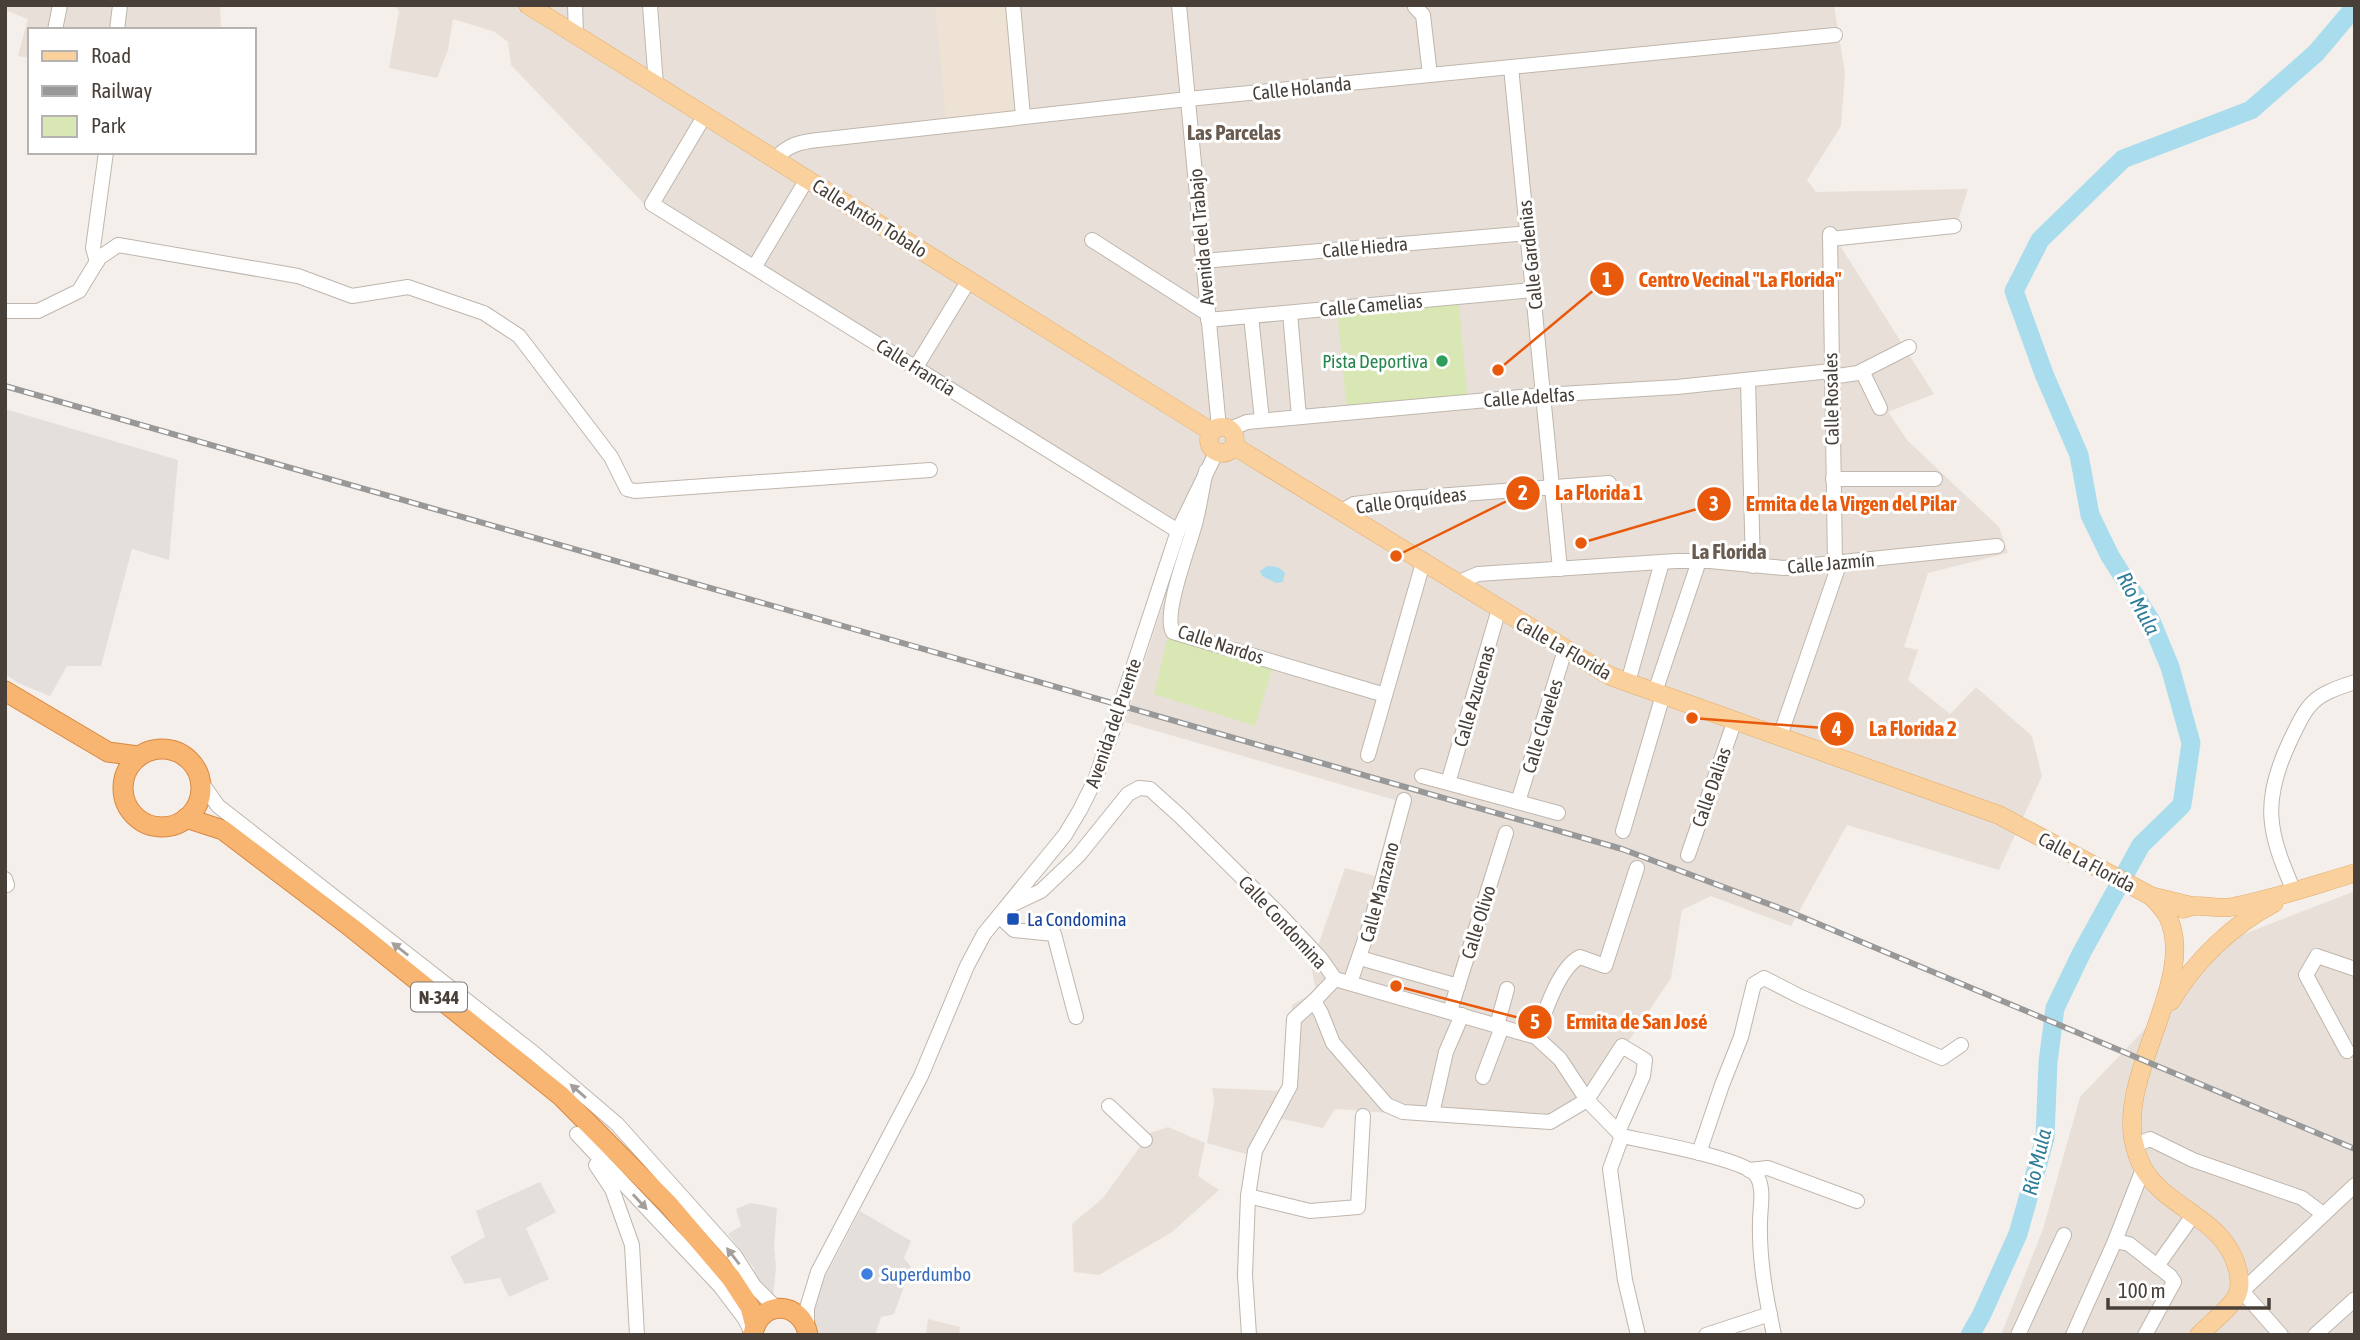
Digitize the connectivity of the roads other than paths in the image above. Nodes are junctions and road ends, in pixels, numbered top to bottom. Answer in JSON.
{"nodes":[{"id":1,"x":60,"y":5,"type":"edge"},
{"id":2,"x":120,"y":5,"type":"edge"},
{"id":3,"x":528,"y":5,"type":"edge"},
{"id":4,"x":575,"y":5,"type":"edge"},
{"id":5,"x":650,"y":5,"type":"edge"},
{"id":6,"x":1013,"y":5,"type":"edge"},
{"id":7,"x":1179,"y":5,"type":"edge"},
{"id":8,"x":1415,"y":7,"type":"dead end"},
{"id":9,"x":55,"y":28,"type":"edge"},
{"id":10,"x":117,"y":28,"type":"edge"},
{"id":11,"x":576,"y":35,"type":"junction"},
{"id":12,"x":1835,"y":35,"type":"dead end"},
{"id":13,"x":1511,"y":67,"type":"junction"},
{"id":14,"x":1430,"y":75,"type":"junction"},
{"id":15,"x":656,"y":85,"type":"junction"},
{"id":16,"x":1188,"y":99,"type":"junction"},
{"id":17,"x":705,"y":116,"type":"junction"},
{"id":18,"x":1023,"y":116,"type":"junction"},
{"id":19,"x":106,"y":154,"type":"edge"},
{"id":20,"x":775,"y":159,"type":"junction"},
{"id":21,"x":807,"y":179,"type":"junction"},
{"id":22,"x":1954,"y":226,"type":"dead end"},
{"id":23,"x":1528,"y":233,"type":"junction"},
{"id":24,"x":1092,"y":240,"type":"dead end"},
{"id":25,"x":1203,"y":261,"type":"junction"},
{"id":26,"x":97,"y":262,"type":"junction"},
{"id":27,"x":755,"y":267,"type":"junction"},
{"id":28,"x":969,"y":280,"type":"junction"},
{"id":29,"x":1533,"y":290,"type":"junction"},
{"id":30,"x":5,"y":311,"type":"edge"},
{"id":31,"x":1290,"y":313,"type":"junction"},
{"id":32,"x":1251,"y":316,"type":"junction"},
{"id":33,"x":1208,"y":317,"type":"junction"},
{"id":34,"x":1909,"y":347,"type":"dead end"},
{"id":35,"x":916,"y":367,"type":"junction"},
{"id":36,"x":1862,"y":371,"type":"junction"},
{"id":37,"x":1831,"y":374,"type":"junction"},
{"id":38,"x":1748,"y":380,"type":"junction"},
{"id":39,"x":1543,"y":395,"type":"junction"},
{"id":40,"x":1880,"y":408,"type":"dead end"},
{"id":41,"x":1299,"y":417,"type":"junction"},
{"id":42,"x":1262,"y":420,"type":"junction"},
{"id":43,"x":1222,"y":437,"type":"junction"},
{"id":44,"x":930,"y":470,"type":"dead end"},
{"id":45,"x":1206,"y":471,"type":"junction"},
{"id":46,"x":1935,"y":479,"type":"dead end"},
{"id":47,"x":1833,"y":480,"type":"junction"},
{"id":48,"x":1609,"y":483,"type":"dead end"},
{"id":49,"x":1551,"y":486,"type":"junction"},
{"id":50,"x":1340,"y":512,"type":"junction"},
{"id":51,"x":1178,"y":531,"type":"junction"},
{"id":52,"x":1997,"y":546,"type":"dead end"},
{"id":53,"x":1699,"y":561,"type":"junction"},
{"id":54,"x":1662,"y":562,"type":"junction"},
{"id":55,"x":1423,"y":563,"type":"junction"},
{"id":56,"x":1837,"y":563,"type":"junction"},
{"id":57,"x":1753,"y":566,"type":"junction"},
{"id":58,"x":1560,"y":569,"type":"junction"},
{"id":59,"x":1457,"y":583,"type":"junction"},
{"id":60,"x":1499,"y":609,"type":"junction"},
{"id":61,"x":1565,"y":650,"type":"junction"},
{"id":62,"x":1628,"y":682,"type":"junction"},
{"id":63,"x":2355,"y":682,"type":"edge"},
{"id":64,"x":5,"y":691,"type":"edge"},
{"id":65,"x":1659,"y":693,"type":"junction"},
{"id":66,"x":1385,"y":695,"type":"junction"},
{"id":67,"x":1735,"y":720,"type":"junction"},
{"id":68,"x":1780,"y":736,"type":"junction"},
{"id":69,"x":108,"y":752,"type":"junction"},
{"id":70,"x":1368,"y":755,"type":"dead end"},
{"id":71,"x":138,"y":756,"type":"junction"},
{"id":72,"x":1422,"y":776,"type":"dead end"},
{"id":73,"x":123,"y":780,"type":"junction"},
{"id":74,"x":1448,"y":783,"type":"junction"},
{"id":75,"x":201,"y":788,"type":"junction"},
{"id":76,"x":1404,"y":800,"type":"dead end"},
{"id":77,"x":1518,"y":802,"type":"junction"},
{"id":78,"x":1558,"y":813,"type":"dead end"},
{"id":79,"x":186,"y":818,"type":"junction"},
{"id":80,"x":223,"y":830,"type":"junction"},
{"id":81,"x":1623,"y":831,"type":"dead end"},
{"id":82,"x":1506,"y":833,"type":"dead end"},
{"id":83,"x":1688,"y":855,"type":"dead end"},
{"id":84,"x":1637,"y":868,"type":"dead end"},
{"id":85,"x":2355,"y":873,"type":"edge"},
{"id":86,"x":2288,"y":894,"type":"junction"},
{"id":87,"x":2151,"y":896,"type":"junction"},
{"id":88,"x":2198,"y":906,"type":"junction"},
{"id":89,"x":1004,"y":911,"type":"junction"},
{"id":90,"x":2173,"y":936,"type":"junction"},
{"id":91,"x":2213,"y":948,"type":"junction"},
{"id":92,"x":1360,"y":958,"type":"junction"},
{"id":93,"x":1388,"y":966,"type":"junction"},
{"id":94,"x":2355,"y":969,"type":"edge"},
{"id":95,"x":1335,"y":979,"type":"junction"},
{"id":96,"x":1350,"y":983,"type":"junction"},
{"id":97,"x":1458,"y":986,"type":"junction"},
{"id":98,"x":1507,"y":989,"type":"dead end"},
{"id":99,"x":1381,"y":992,"type":"junction"},
{"id":100,"x":1314,"y":1001,"type":"junction"},
{"id":101,"x":1456,"y":1013,"type":"junction"},
{"id":102,"x":1076,"y":1017,"type":"dead end"},
{"id":103,"x":1499,"y":1026,"type":"junction"},
{"id":104,"x":2152,"y":1035,"type":"junction"},
{"id":105,"x":1536,"y":1037,"type":"junction"},
{"id":106,"x":1961,"y":1045,"type":"dead end"},
{"id":107,"x":2347,"y":1051,"type":"dead end"},
{"id":108,"x":1483,"y":1077,"type":"dead end"},
{"id":109,"x":1587,"y":1100,"type":"junction"},
{"id":110,"x":1109,"y":1106,"type":"dead end"},
{"id":111,"x":1432,"y":1114,"type":"junction"},
{"id":112,"x":1363,"y":1116,"type":"dead end"},
{"id":113,"x":1620,"y":1134,"type":"junction"},
{"id":114,"x":1145,"y":1140,"type":"dead end"},
{"id":115,"x":2134,"y":1146,"type":"junction"},
{"id":116,"x":1699,"y":1153,"type":"junction"},
{"id":117,"x":2143,"y":1169,"type":"junction"},
{"id":118,"x":1749,"y":1170,"type":"junction"},
{"id":119,"x":2355,"y":1185,"type":"edge"},
{"id":120,"x":1248,"y":1196,"type":"junction"},
{"id":121,"x":1857,"y":1202,"type":"dead end"},
{"id":122,"x":2194,"y":1214,"type":"junction"},
{"id":123,"x":2323,"y":1214,"type":"junction"},
{"id":124,"x":2064,"y":1235,"type":"dead end"},
{"id":125,"x":2115,"y":1241,"type":"junction"},
{"id":126,"x":2157,"y":1266,"type":"junction"},
{"id":127,"x":818,"y":1272,"type":"junction"},
{"id":128,"x":731,"y":1278,"type":"junction"},
{"id":129,"x":2240,"y":1294,"type":"junction"},
{"id":130,"x":2355,"y":1299,"type":"edge"},
{"id":131,"x":778,"y":1308,"type":"junction"},
{"id":132,"x":1769,"y":1314,"type":"junction"},
{"id":133,"x":753,"y":1332,"type":"edge"},
{"id":134,"x":807,"y":1333,"type":"edge"},
{"id":135,"x":637,"y":1335,"type":"edge"},
{"id":136,"x":1249,"y":1335,"type":"edge"},
{"id":137,"x":1638,"y":1335,"type":"edge"},
{"id":138,"x":1706,"y":1335,"type":"edge"},
{"id":139,"x":1774,"y":1335,"type":"edge"},
{"id":140,"x":2018,"y":1335,"type":"edge"},
{"id":141,"x":2073,"y":1335,"type":"edge"},
{"id":142,"x":2145,"y":1335,"type":"edge"},
{"id":143,"x":2199,"y":1335,"type":"edge"},
{"id":144,"x":2281,"y":1335,"type":"edge"},
{"id":145,"x":2315,"y":1335,"type":"edge"}],
"edges":[{"from":1,"to":9,"type":"street"},
{"from":2,"to":10,"type":"street"},
{"from":3,"to":11,"type":"main road","name":"Calle Antón Tobalo"},
{"from":4,"to":11,"type":"street"},
{"from":5,"to":15,"type":"street"},
{"from":6,"to":18,"type":"street"},
{"from":7,"to":16,"type":"street","name":"Avenida del Trabajo"},
{"from":8,"to":14,"type":"street"},
{"from":11,"to":15,"type":"main road","name":"Calle Antón Tobalo"},
{"from":12,"to":13,"type":"street","name":"Calle Holanda"},
{"from":13,"to":14,"type":"street","name":"Calle Holanda"},
{"from":13,"to":23,"type":"street","name":"Calle Gardenias"},
{"from":14,"to":16,"type":"street","name":"Calle Holanda"},
{"from":15,"to":17,"type":"main road","name":"Calle Antón Tobalo"},
{"from":16,"to":18,"type":"street","name":"Calle Holanda"},
{"from":16,"to":25,"type":"street","name":"Avenida del Trabajo"},
{"from":17,"to":20,"type":"main road","name":"Calle Antón Tobalo"},
{"from":17,"to":27,"type":"street","name":"Calle Francia"},
{"from":18,"to":20,"type":"street","name":"Calle Holanda"},
{"from":19,"to":26,"type":"street"},
{"from":20,"to":21,"type":"main road","name":"Calle Antón Tobalo"},
{"from":21,"to":27,"type":"street"},
{"from":21,"to":28,"type":"main road","name":"Calle Antón Tobalo"},
{"from":22,"to":37,"type":"street","name":"Calle Rosales"},
{"from":23,"to":25,"type":"street","name":"Calle Hiedra"},
{"from":23,"to":29,"type":"street","name":"Calle Gardenias"},
{"from":24,"to":33,"type":"street"},
{"from":25,"to":33,"type":"street","name":"Avenida del Trabajo"},
{"from":26,"to":30,"type":"street"},
{"from":26,"to":44,"type":"street"},
{"from":27,"to":35,"type":"street","name":"Calle Francia"},
{"from":28,"to":35,"type":"street"},
{"from":28,"to":43,"type":"main road","name":"Calle Antón Tobalo"},
{"from":29,"to":31,"type":"street","name":"Calle Camelias"},
{"from":29,"to":39,"type":"street","name":"Calle Gardenias"},
{"from":31,"to":32,"type":"street","name":"Calle Camelias"},
{"from":31,"to":41,"type":"street"},
{"from":32,"to":33,"type":"street","name":"Calle Camelias"},
{"from":32,"to":42,"type":"street"},
{"from":33,"to":43,"type":"street","name":"Avenida del Trabajo"},
{"from":34,"to":36,"type":"street","name":"Calle Adelfas"},
{"from":35,"to":51,"type":"street","name":"Calle Francia"},
{"from":36,"to":37,"type":"street","name":"Calle Adelfas"},
{"from":36,"to":40,"type":"street"},
{"from":37,"to":38,"type":"street","name":"Calle Adelfas"},
{"from":37,"to":47,"type":"street","name":"Calle Rosales"},
{"from":38,"to":39,"type":"street","name":"Calle Adelfas"},
{"from":38,"to":57,"type":"street"},
{"from":39,"to":41,"type":"street","name":"Calle Adelfas"},
{"from":39,"to":49,"type":"street","name":"Calle Gardenias"},
{"from":41,"to":42,"type":"street","name":"Calle Adelfas"},
{"from":42,"to":43,"type":"street","name":"Calle Adelfas"},
{"from":43,"to":45,"type":"street","name":"Avenida del Puente"},
{"from":43,"to":50,"type":"main road","name":"Calle La Florida"},
{"from":45,"to":51,"type":"street","name":"Avenida del Puente"},
{"from":45,"to":66,"type":"street","name":"Calle Nardos"},
{"from":46,"to":47,"type":"street"},
{"from":47,"to":56,"type":"street","name":"Calle Rosales"},
{"from":48,"to":49,"type":"street","name":"Calle Orquídeas"},
{"from":49,"to":50,"type":"street","name":"Calle Orquídeas"},
{"from":49,"to":58,"type":"street","name":"Calle Gardenias"},
{"from":50,"to":55,"type":"main road","name":"Calle La Florida"},
{"from":51,"to":89,"type":"street","name":"Avenida del Puente"},
{"from":52,"to":56,"type":"street","name":"Calle Jazmín"},
{"from":53,"to":54,"type":"street","name":"Calle Jazmín"},
{"from":53,"to":57,"type":"street","name":"Calle Jazmín"},
{"from":53,"to":65,"type":"street"},
{"from":54,"to":58,"type":"street","name":"Calle Jazmín"},
{"from":54,"to":62,"type":"street"},
{"from":55,"to":59,"type":"main road","name":"Calle La Florida"},
{"from":55,"to":66,"type":"street"},
{"from":56,"to":57,"type":"street","name":"Calle Jazmín"},
{"from":56,"to":68,"type":"street","name":"Calle Rosales"},
{"from":58,"to":59,"type":"street","name":"Calle Jazmín"},
{"from":59,"to":60,"type":"main road","name":"Calle La Florida"},
{"from":60,"to":61,"type":"main road","name":"Calle La Florida"},
{"from":60,"to":74,"type":"street","name":"Calle Azucenas"},
{"from":61,"to":62,"type":"main road","name":"Calle La Florida"},
{"from":61,"to":77,"type":"street","name":"Calle Claveles"},
{"from":62,"to":65,"type":"main road","name":"Calle La Florida"},
{"from":63,"to":86,"type":"street"},
{"from":64,"to":69,"type":"highway","number":"N-344"},
{"from":65,"to":67,"type":"main road","name":"Calle La Florida"},
{"from":65,"to":81,"type":"street"},
{"from":66,"to":70,"type":"street"},
{"from":67,"to":68,"type":"main road","name":"Calle La Florida"},
{"from":67,"to":83,"type":"street","name":"Calle Dalias"},
{"from":68,"to":87,"type":"main road","name":"Calle La Florida"},
{"from":69,"to":71,"type":"highway","number":"N-344"},
{"from":69,"to":73,"type":"highway"},
{"from":71,"to":73,"type":"highway"},
{"from":71,"to":75,"type":"highway","number":"N-344"},
{"from":72,"to":74,"type":"street"},
{"from":73,"to":79,"type":"highway"},
{"from":74,"to":77,"type":"street"},
{"from":75,"to":79,"type":"highway"},
{"from":75,"to":80,"type":"highway","number":"N-344"},
{"from":131,"to":75,"type":"street","one_way":true},
{"from":76,"to":92,"type":"street","name":"Calle Manzano"},
{"from":77,"to":78,"type":"street"},
{"from":79,"to":80,"type":"highway","number":"N-344"},
{"from":80,"to":128,"type":"highway","number":"N-344"},
{"from":82,"to":97,"type":"street","name":"Calle Olivo"},
{"from":84,"to":105,"type":"street"},
{"from":85,"to":86,"type":"main road","name":"Calle La Florida"},
{"from":86,"to":88,"type":"main road","name":"Calle La Florida"},
{"from":86,"to":91,"type":"main road"},
{"from":87,"to":88,"type":"main road","name":"Calle La Florida"},
{"from":87,"to":90,"type":"main road","name":"Calle La Florida"},
{"from":88,"to":90,"type":"main road"},
{"from":88,"to":91,"type":"main road"},
{"from":89,"to":95,"type":"street","name":"Calle Condomina"},
{"from":89,"to":102,"type":"street"},
{"from":89,"to":127,"type":"street","name":"Avenida del Puente"},
{"from":90,"to":91,"type":"main road"},
{"from":90,"to":104,"type":"main road"},
{"from":91,"to":104,"type":"main road"},
{"from":92,"to":93,"type":"street"},
{"from":92,"to":96,"type":"street","name":"Calle Manzano"},
{"from":93,"to":97,"type":"street"},
{"from":93,"to":99,"type":"street"},
{"from":94,"to":107,"type":"street"},
{"from":95,"to":96,"type":"street","name":"Calle Condomina"},
{"from":95,"to":100,"type":"street"},
{"from":96,"to":99,"type":"street","name":"Calle Condomina"},
{"from":97,"to":101,"type":"street","name":"Calle Olivo"},
{"from":98,"to":103,"type":"street"},
{"from":99,"to":101,"type":"street","name":"Calle Condomina"},
{"from":100,"to":111,"type":"street"},
{"from":100,"to":120,"type":"street"},
{"from":101,"to":103,"type":"street","name":"Calle Condomina"},
{"from":101,"to":111,"type":"street","name":"Calle Olivo"},
{"from":103,"to":105,"type":"street","name":"Calle Condomina"},
{"from":103,"to":108,"type":"street"},
{"from":104,"to":115,"type":"main road"},
{"from":105,"to":109,"type":"street","name":"Calle Condomina"},
{"from":106,"to":116,"type":"street"},
{"from":109,"to":111,"type":"street"},
{"from":109,"to":113,"type":"street","name":"Calle Condomina"},
{"from":109,"to":113,"type":"street"},
{"from":110,"to":114,"type":"street"},
{"from":112,"to":120,"type":"street"},
{"from":113,"to":116,"type":"street"},
{"from":113,"to":137,"type":"street"},
{"from":115,"to":117,"type":"main road"},
{"from":115,"to":123,"type":"street"},
{"from":116,"to":118,"type":"street"},
{"from":117,"to":122,"type":"main road"},
{"from":117,"to":125,"type":"street"},
{"from":118,"to":121,"type":"street"},
{"from":118,"to":132,"type":"street"},
{"from":119,"to":123,"type":"street"},
{"from":120,"to":136,"type":"street"},
{"from":122,"to":126,"type":"street"},
{"from":122,"to":129,"type":"main road"},
{"from":123,"to":129,"type":"street"},
{"from":124,"to":140,"type":"street"},
{"from":125,"to":126,"type":"street"},
{"from":125,"to":141,"type":"street"},
{"from":126,"to":142,"type":"street"},
{"from":127,"to":131,"type":"street","name":"Avenida del Puente"},
{"from":127,"to":134,"type":"street","name":"Avenida del Puente"},
{"from":128,"to":131,"type":"highway","number":"N-344"},
{"from":128,"to":133,"type":"highway"},
{"from":129,"to":143,"type":"main road"},
{"from":129,"to":144,"type":"street"},
{"from":130,"to":145,"type":"street"},
{"from":131,"to":133,"type":"highway"},
{"from":131,"to":134,"type":"highway","number":"N-344"},
{"from":132,"to":138,"type":"street"},
{"from":132,"to":139,"type":"street"},
{"from":135,"to":133,"type":"street","one_way":true}]}
